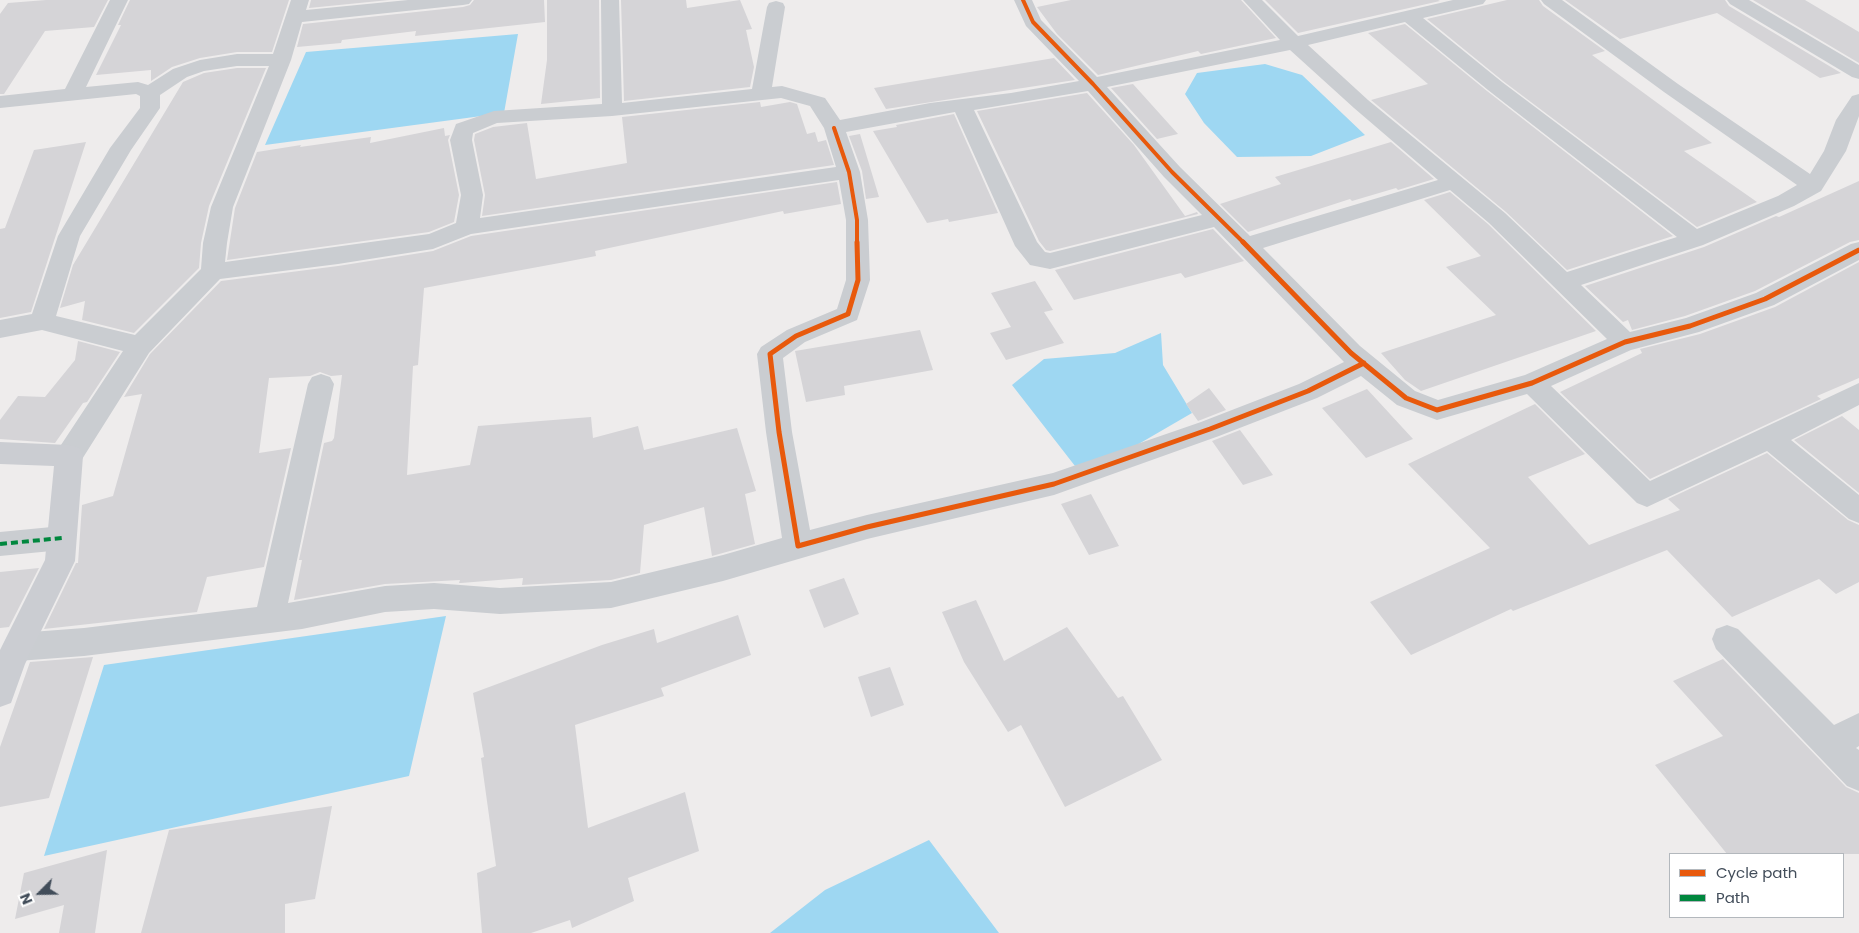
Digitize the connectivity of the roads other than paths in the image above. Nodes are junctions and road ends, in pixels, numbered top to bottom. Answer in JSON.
{"nodes":[{"id":1,"x":120,"y":0,"type":"edge"},
{"id":2,"x":463,"y":0,"type":"edge"},
{"id":3,"x":610,"y":0,"type":"edge"},
{"id":4,"x":1025,"y":0,"type":"edge"},
{"id":5,"x":1252,"y":0,"type":"edge"},
{"id":6,"x":1476,"y":0,"type":"edge"},
{"id":7,"x":1550,"y":0,"type":"edge"},
{"id":8,"x":1736,"y":0,"type":"edge"},
{"id":9,"x":776,"y":7,"type":"dead end"},
{"id":10,"x":298,"y":8,"type":"edge"},
{"id":11,"x":1410,"y":17,"type":"junction"},
{"id":12,"x":1294,"y":43,"type":"junction"},
{"id":13,"x":281,"y":60,"type":"junction"},
{"id":14,"x":1857,"y":69,"type":"edge"},
{"id":15,"x":1093,"y":84,"type":"junction"},
{"id":16,"x":150,"y":93,"type":"junction"},
{"id":17,"x":73,"y":94,"type":"junction"},
{"id":18,"x":761,"y":94,"type":"junction"},
{"id":19,"x":1859,"y":100,"type":"edge"},
{"id":20,"x":0,"y":102,"type":"edge"},
{"id":21,"x":962,"y":105,"type":"junction"},
{"id":22,"x":612,"y":110,"type":"junction"},
{"id":23,"x":834,"y":128,"type":"junction"},
{"id":24,"x":849,"y":172,"type":"junction"},
{"id":25,"x":1454,"y":182,"type":"junction"},
{"id":26,"x":1813,"y":186,"type":"junction"},
{"id":27,"x":1218,"y":218,"type":"junction"},
{"id":28,"x":468,"y":227,"type":"junction"},
{"id":29,"x":1695,"y":239,"type":"junction"},
{"id":30,"x":1246,"y":245,"type":"junction"},
{"id":31,"x":1859,"y":250,"type":"edge"},
{"id":32,"x":213,"y":272,"type":"junction"},
{"id":33,"x":1564,"y":282,"type":"junction"},
{"id":34,"x":42,"y":321,"type":"junction"},
{"id":35,"x":0,"y":329,"type":"edge"},
{"id":36,"x":1625,"y":342,"type":"junction"},
{"id":37,"x":140,"y":346,"type":"junction"},
{"id":38,"x":1364,"y":363,"type":"junction"},
{"id":39,"x":1532,"y":383,"type":"junction"},
{"id":40,"x":321,"y":384,"type":"dead end"},
{"id":41,"x":1859,"y":393,"type":"edge"},
{"id":42,"x":1769,"y":437,"type":"junction"},
{"id":43,"x":0,"y":453,"type":"edge"},
{"id":44,"x":69,"y":456,"type":"junction"},
{"id":45,"x":1859,"y":511,"type":"edge"},
{"id":46,"x":62,"y":538,"type":"junction"},
{"id":47,"x":0,"y":544,"type":"edge"},
{"id":48,"x":798,"y":546,"type":"junction"},
{"id":49,"x":268,"y":619,"type":"junction"},
{"id":50,"x":1727,"y":639,"type":"dead end"},
{"id":51,"x":18,"y":647,"type":"junction"},
{"id":52,"x":0,"y":692,"type":"edge"},
{"id":53,"x":1859,"y":729,"type":"edge"},
{"id":54,"x":1830,"y":744,"type":"junction"},
{"id":55,"x":1859,"y":774,"type":"edge"}],
"edges":[{"from":1,"to":17,"type":"street"},
{"from":2,"to":10,"type":"street"},
{"from":3,"to":22,"type":"street"},
{"from":4,"to":15,"type":"street"},
{"from":5,"to":12,"type":"street"},
{"from":6,"to":11,"type":"street"},
{"from":7,"to":26,"type":"street"},
{"from":8,"to":14,"type":"street"},
{"from":9,"to":18,"type":"street"},
{"from":10,"to":13,"type":"street"},
{"from":11,"to":12,"type":"street"},
{"from":11,"to":29,"type":"street"},
{"from":12,"to":15,"type":"street"},
{"from":12,"to":25,"type":"street"},
{"from":13,"to":16,"type":"street"},
{"from":13,"to":32,"type":"street"},
{"from":15,"to":21,"type":"street"},
{"from":15,"to":27,"type":"street"},
{"from":16,"to":17,"type":"street"},
{"from":16,"to":34,"type":"street"},
{"from":17,"to":20,"type":"street"},
{"from":18,"to":22,"type":"street"},
{"from":18,"to":23,"type":"street"},
{"from":19,"to":26,"type":"street"},
{"from":21,"to":23,"type":"street"},
{"from":21,"to":27,"type":"street"},
{"from":22,"to":28,"type":"street"},
{"from":23,"to":24,"type":"street"},
{"from":24,"to":28,"type":"street"},
{"from":24,"to":48,"type":"street"},
{"from":25,"to":30,"type":"street"},
{"from":25,"to":33,"type":"street"},
{"from":26,"to":29,"type":"street"},
{"from":27,"to":30,"type":"street"},
{"from":28,"to":32,"type":"street"},
{"from":29,"to":33,"type":"street"},
{"from":30,"to":38,"type":"street"},
{"from":31,"to":36,"type":"street"},
{"from":32,"to":37,"type":"street"},
{"from":33,"to":36,"type":"street"},
{"from":34,"to":35,"type":"street"},
{"from":34,"to":37,"type":"street"},
{"from":36,"to":39,"type":"street"},
{"from":37,"to":44,"type":"street"},
{"from":38,"to":39,"type":"street"},
{"from":38,"to":48,"type":"street"},
{"from":39,"to":42,"type":"street"},
{"from":40,"to":49,"type":"street"},
{"from":41,"to":42,"type":"street"},
{"from":42,"to":45,"type":"street"},
{"from":43,"to":44,"type":"street"},
{"from":44,"to":46,"type":"street"},
{"from":46,"to":47,"type":"street"},
{"from":46,"to":51,"type":"street"},
{"from":48,"to":49,"type":"street"},
{"from":49,"to":51,"type":"street"},
{"from":50,"to":54,"type":"street"},
{"from":51,"to":52,"type":"street"},
{"from":53,"to":54,"type":"street"},
{"from":54,"to":55,"type":"street"}]}
